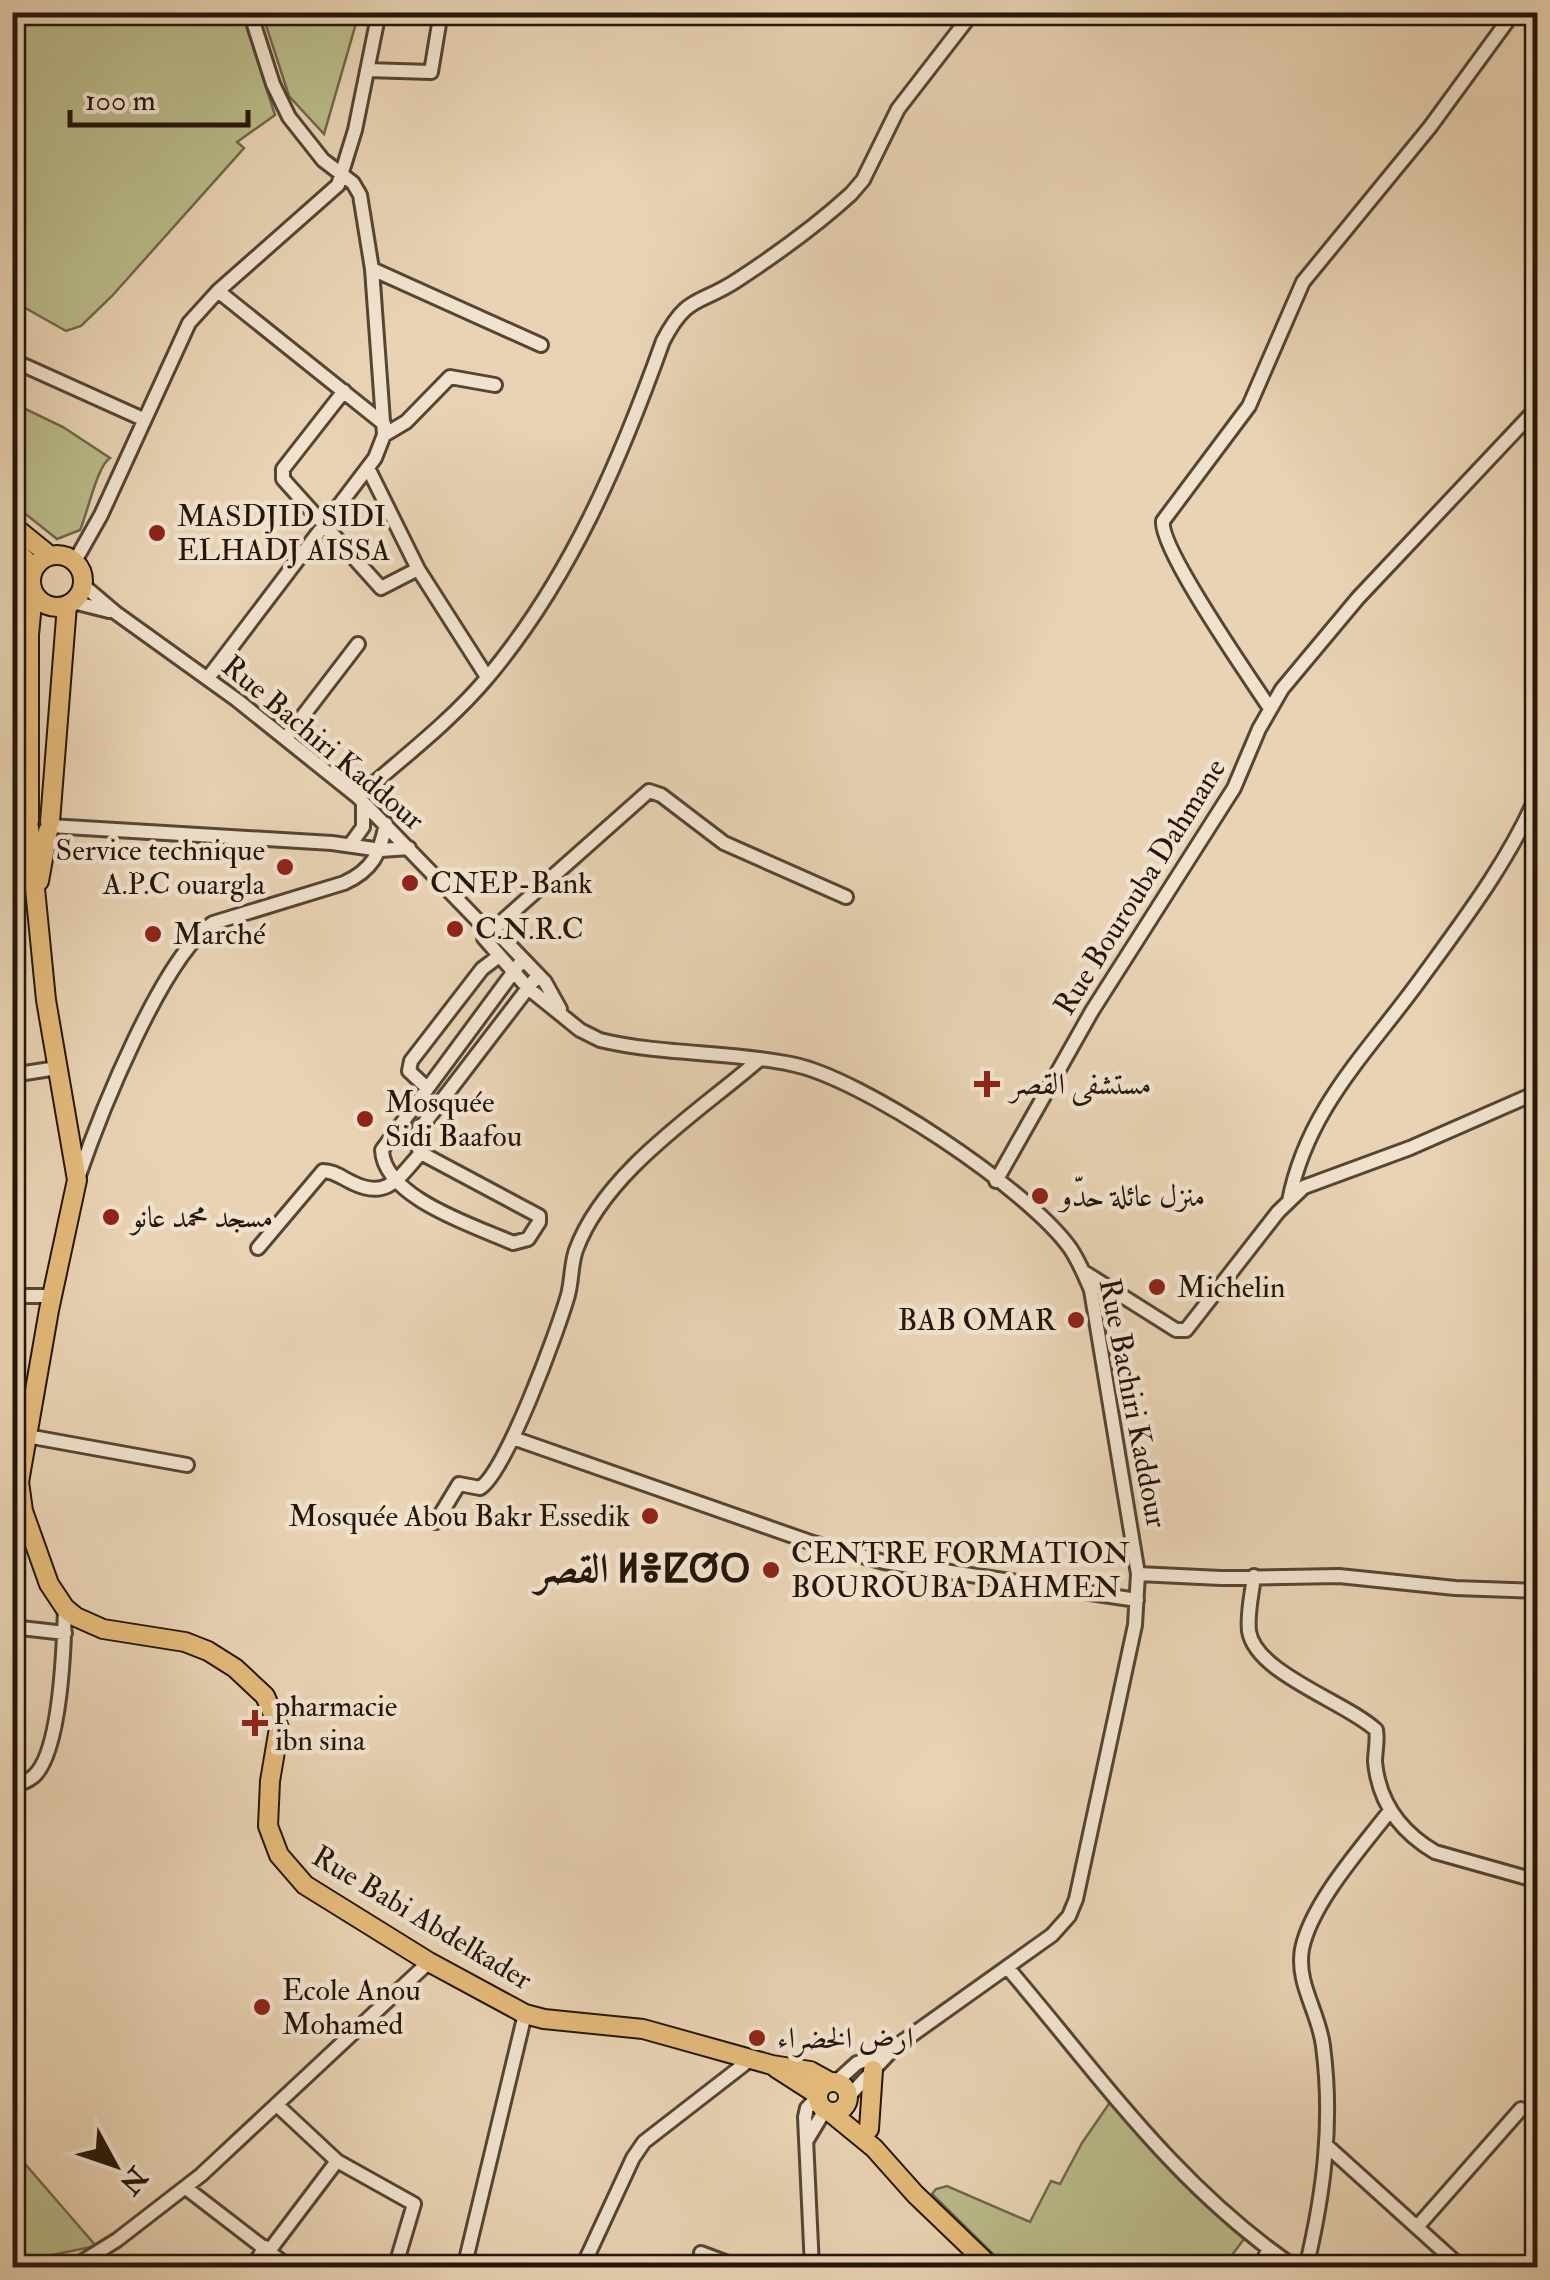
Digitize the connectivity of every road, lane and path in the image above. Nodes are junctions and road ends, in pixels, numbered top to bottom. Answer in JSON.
{"nodes":[{"id":1,"x":250,"y":12,"type":"edge"},
{"id":2,"x":379,"y":12,"type":"edge"},
{"id":3,"x":441,"y":12,"type":"edge"},
{"id":4,"x":973,"y":12,"type":"edge"},
{"id":5,"x":1514,"y":12,"type":"edge"},
{"id":6,"x":367,"y":70,"type":"junction"},
{"id":7,"x":343,"y":175,"type":"junction"},
{"id":8,"x":372,"y":269,"type":"junction"},
{"id":9,"x":218,"y":292,"type":"junction"},
{"id":10,"x":541,"y":345,"type":"dead end"},
{"id":11,"x":12,"y":360,"type":"edge"},
{"id":12,"x":495,"y":384,"type":"dead end"},
{"id":13,"x":344,"y":391,"type":"junction"},
{"id":14,"x":1538,"y":408,"type":"edge"},
{"id":15,"x":143,"y":419,"type":"junction"},
{"id":16,"x":384,"y":429,"type":"junction"},
{"id":17,"x":368,"y":468,"type":"junction"},
{"id":18,"x":324,"y":524,"type":"junction"},
{"id":19,"x":12,"y":526,"type":"edge"},
{"id":20,"x":12,"y":546,"type":"edge"},
{"id":21,"x":50,"y":555,"type":"junction"},
{"id":22,"x":75,"y":561,"type":"junction"},
{"id":23,"x":12,"y":565,"type":"edge"},
{"id":24,"x":418,"y":569,"type":"junction"},
{"id":25,"x":26,"y":581,"type":"edge"},
{"id":26,"x":83,"y":585,"type":"junction"},
{"id":27,"x":70,"y":603,"type":"junction"},
{"id":28,"x":116,"y":613,"type":"junction"},
{"id":29,"x":358,"y":644,"type":"dead end"},
{"id":30,"x":487,"y":677,"type":"junction"},
{"id":31,"x":208,"y":678,"type":"junction"},
{"id":32,"x":1270,"y":707,"type":"junction"},
{"id":33,"x":286,"y":738,"type":"junction"},
{"id":34,"x":1538,"y":793,"type":"edge"},
{"id":35,"x":360,"y":800,"type":"junction"},
{"id":36,"x":386,"y":824,"type":"junction"},
{"id":37,"x":36,"y":825,"type":"edge"},
{"id":38,"x":350,"y":844,"type":"junction"},
{"id":39,"x":409,"y":848,"type":"junction"},
{"id":40,"x":381,"y":850,"type":"junction"},
{"id":41,"x":846,"y":897,"type":"dead end"},
{"id":42,"x":487,"y":931,"type":"junction"},
{"id":43,"x":498,"y":956,"type":"junction"},
{"id":44,"x":523,"y":960,"type":"junction"},
{"id":45,"x":513,"y":972,"type":"junction"},
{"id":46,"x":538,"y":975,"type":"junction"},
{"id":47,"x":528,"y":988,"type":"junction"},
{"id":48,"x":561,"y":1012,"type":"junction"},
{"id":49,"x":760,"y":1059,"type":"junction"},
{"id":50,"x":57,"y":1068,"type":"junction"},
{"id":51,"x":12,"y":1075,"type":"edge"},
{"id":52,"x":427,"y":1088,"type":"junction"},
{"id":53,"x":1538,"y":1092,"type":"edge"},
{"id":54,"x":397,"y":1128,"type":"junction"},
{"id":55,"x":413,"y":1138,"type":"junction"},
{"id":56,"x":421,"y":1153,"type":"junction"},
{"id":57,"x":77,"y":1180,"type":"junction"},
{"id":58,"x":996,"y":1180,"type":"junction"},
{"id":59,"x":396,"y":1182,"type":"junction"},
{"id":60,"x":1289,"y":1200,"type":"junction"},
{"id":61,"x":258,"y":1248,"type":"dead end"},
{"id":62,"x":1084,"y":1272,"type":"junction"},
{"id":63,"x":12,"y":1296,"type":"edge"},
{"id":64,"x":52,"y":1296,"type":"junction"},
{"id":65,"x":28,"y":1436,"type":"junction"},
{"id":66,"x":513,"y":1438,"type":"junction"},
{"id":67,"x":187,"y":1465,"type":"dead end"},
{"id":68,"x":436,"y":1522,"type":"dead end"},
{"id":69,"x":1138,"y":1574,"type":"junction"},
{"id":70,"x":1254,"y":1576,"type":"junction"},
{"id":71,"x":1538,"y":1591,"type":"edge"},
{"id":72,"x":1138,"y":1600,"type":"junction"},
{"id":73,"x":65,"y":1608,"type":"junction"},
{"id":74,"x":12,"y":1626,"type":"edge"},
{"id":75,"x":64,"y":1633,"type":"junction"},
{"id":76,"x":12,"y":1786,"type":"edge"},
{"id":77,"x":1388,"y":1812,"type":"junction"},
{"id":78,"x":1538,"y":1881,"type":"edge"},
{"id":79,"x":429,"y":1962,"type":"junction"},
{"id":80,"x":1007,"y":1967,"type":"junction"},
{"id":81,"x":525,"y":2014,"type":"junction"},
{"id":82,"x":889,"y":2052,"type":"junction"},
{"id":83,"x":751,"y":2059,"type":"junction"},
{"id":84,"x":872,"y":2070,"type":"junction"},
{"id":85,"x":832,"y":2097,"type":"junction"},
{"id":86,"x":278,"y":2105,"type":"junction"},
{"id":87,"x":1521,"y":2109,"type":"dead end"},
{"id":88,"x":869,"y":2129,"type":"junction"},
{"id":89,"x":1327,"y":2146,"type":"junction"},
{"id":90,"x":874,"y":2148,"type":"junction"},
{"id":91,"x":337,"y":2161,"type":"junction"},
{"id":92,"x":186,"y":2188,"type":"junction"},
{"id":93,"x":1417,"y":2227,"type":"junction"},
{"id":94,"x":267,"y":2249,"type":"junction"},
{"id":95,"x":1268,"y":2249,"type":"junction"},
{"id":96,"x":701,"y":2253,"type":"dead end"},
{"id":97,"x":77,"y":2265,"type":"edge"},
{"id":98,"x":61,"y":2268,"type":"edge"},
{"id":99,"x":252,"y":2268,"type":"edge"},
{"id":100,"x":290,"y":2268,"type":"edge"},
{"id":101,"x":395,"y":2268,"type":"edge"},
{"id":102,"x":464,"y":2268,"type":"edge"},
{"id":103,"x":582,"y":2268,"type":"edge"},
{"id":104,"x":740,"y":2268,"type":"edge"},
{"id":105,"x":812,"y":2268,"type":"edge"},
{"id":106,"x":992,"y":2268,"type":"edge"},
{"id":107,"x":1261,"y":2268,"type":"edge"},
{"id":108,"x":1296,"y":2268,"type":"edge"},
{"id":109,"x":1306,"y":2268,"type":"edge"},
{"id":110,"x":1462,"y":2268,"type":"edge"}],
"edges":[{"from":1,"to":7,"type":"street"},
{"from":2,"to":6,"type":"street"},
{"from":3,"to":6,"type":"street"},
{"from":4,"to":30,"type":"street"},
{"from":5,"to":32,"type":"street"},
{"from":6,"to":7,"type":"street"},
{"from":7,"to":8,"type":"street"},
{"from":7,"to":9,"type":"street"},
{"from":8,"to":10,"type":"street"},
{"from":8,"to":16,"type":"street"},
{"from":9,"to":13,"type":"street"},
{"from":9,"to":15,"type":"street"},
{"from":11,"to":15,"type":"street"},
{"from":12,"to":16,"type":"street"},
{"from":13,"to":16,"type":"street"},
{"from":13,"to":18,"type":"street"},
{"from":14,"to":32,"type":"street","name":"Rue Bourouba Dahmane"},
{"from":15,"to":22,"type":"street"},
{"from":16,"to":17,"type":"street"},
{"from":17,"to":18,"type":"street"},
{"from":17,"to":24,"type":"street"},
{"from":18,"to":24,"type":"street"},
{"from":18,"to":31,"type":"street"},
{"from":19,"to":21,"type":"main road"},
{"from":20,"to":25,"type":"main road"},
{"from":21,"to":22,"type":"main road"},
{"from":21,"to":25,"type":"main road"},
{"from":22,"to":26,"type":"main road"},
{"from":23,"to":25,"type":"street"},
{"from":24,"to":30,"type":"street"},
{"from":25,"to":27,"type":"main road"},
{"from":25,"to":37,"type":"main road"},
{"from":26,"to":27,"type":"main road"},
{"from":26,"to":28,"type":"street","name":"Rue Bachiri Kaddour"},
{"from":27,"to":28,"type":"street","name":"Rue Bachiri Kaddour"},
{"from":27,"to":37,"type":"main road"},
{"from":28,"to":31,"type":"street","name":"Rue Bachiri Kaddour"},
{"from":29,"to":33,"type":"street"},
{"from":30,"to":35,"type":"street"},
{"from":31,"to":33,"type":"street","name":"Rue Bachiri Kaddour"},
{"from":32,"to":58,"type":"street","name":"Rue Bourouba Dahmane"},
{"from":33,"to":35,"type":"street","name":"Rue Bachiri Kaddour"},
{"from":34,"to":60,"type":"street"},
{"from":35,"to":36,"type":"street","name":"Rue Bachiri Kaddour"},
{"from":35,"to":38,"type":"street"},
{"from":36,"to":39,"type":"street","name":"Rue Bachiri Kaddour"},
{"from":36,"to":40,"type":"street"},
{"from":37,"to":38,"type":"street"},
{"from":37,"to":50,"type":"main road"},
{"from":38,"to":40,"type":"street"},
{"from":39,"to":40,"type":"street"},
{"from":39,"to":42,"type":"street","name":"Rue Bachiri Kaddour"},
{"from":40,"to":57,"type":"street"},
{"from":41,"to":42,"type":"street"},
{"from":42,"to":43,"type":"street","name":"Rue Bachiri Kaddour"},
{"from":42,"to":44,"type":"street","name":"Rue Bachiri Kaddour"},
{"from":43,"to":45,"type":"street","name":"Rue Bachiri Kaddour"},
{"from":43,"to":52,"type":"street"},
{"from":44,"to":45,"type":"street"},
{"from":44,"to":46,"type":"street","name":"Rue Bachiri Kaddour"},
{"from":45,"to":47,"type":"street","name":"Rue Bachiri Kaddour"},
{"from":45,"to":52,"type":"street"},
{"from":46,"to":47,"type":"street"},
{"from":46,"to":48,"type":"street","name":"Rue Bachiri Kaddour"},
{"from":47,"to":48,"type":"street","name":"Rue Bachiri Kaddour"},
{"from":47,"to":55,"type":"street"},
{"from":48,"to":49,"type":"street","name":"Rue Bachiri Kaddour"},
{"from":49,"to":58,"type":"street","name":"Rue Bachiri Kaddour"},
{"from":49,"to":66,"type":"street"},
{"from":50,"to":51,"type":"street"},
{"from":50,"to":57,"type":"main road"},
{"from":52,"to":54,"type":"street"},
{"from":53,"to":60,"type":"street"},
{"from":54,"to":55,"type":"street"},
{"from":54,"to":59,"type":"street"},
{"from":55,"to":56,"type":"street"},
{"from":56,"to":59,"type":"street"},
{"from":56,"to":59,"type":"street"},
{"from":57,"to":64,"type":"main road"},
{"from":58,"to":62,"type":"street","name":"Rue Bachiri Kaddour"},
{"from":59,"to":61,"type":"street"},
{"from":60,"to":62,"type":"street"},
{"from":62,"to":69,"type":"street","name":"Rue Bachiri Kaddour"},
{"from":63,"to":64,"type":"street"},
{"from":64,"to":65,"type":"main road"},
{"from":65,"to":67,"type":"street"},
{"from":65,"to":73,"type":"main road"},
{"from":66,"to":68,"type":"street"},
{"from":66,"to":72,"type":"street"},
{"from":69,"to":70,"type":"street"},
{"from":69,"to":72,"type":"street","name":"Rue Bachiri Kaddour"},
{"from":70,"to":71,"type":"street"},
{"from":70,"to":77,"type":"street"},
{"from":72,"to":80,"type":"street","name":"Rue Bachiri Kaddour"},
{"from":73,"to":75,"type":"street"},
{"from":73,"to":79,"type":"main road","name":"Rue Babi Abdelkader"},
{"from":74,"to":75,"type":"street"},
{"from":75,"to":76,"type":"street"},
{"from":77,"to":78,"type":"street"},
{"from":77,"to":89,"type":"street"},
{"from":79,"to":81,"type":"main road","name":"Rue Babi Abdelkader"},
{"from":79,"to":86,"type":"street"},
{"from":80,"to":82,"type":"street","name":"Rue Bachiri Kaddour"},
{"from":80,"to":95,"type":"street"},
{"from":81,"to":83,"type":"main road","name":"Rue Babi Abdelkader"},
{"from":81,"to":102,"type":"street"},
{"from":82,"to":84,"type":"street"},
{"from":82,"to":85,"type":"street"},
{"from":83,"to":85,"type":"main road","name":"Rue Babi Abdelkader"},
{"from":83,"to":103,"type":"street"},
{"from":84,"to":85,"type":"street"},
{"from":84,"to":88,"type":"main road"},
{"from":85,"to":88,"type":"main road"},
{"from":85,"to":90,"type":"main road"},
{"from":85,"to":105,"type":"street"},
{"from":86,"to":91,"type":"street"},
{"from":86,"to":92,"type":"street"},
{"from":87,"to":93,"type":"street"},
{"from":88,"to":90,"type":"main road"},
{"from":89,"to":93,"type":"street"},
{"from":89,"to":109,"type":"street"},
{"from":90,"to":106,"type":"main road"},
{"from":91,"to":94,"type":"street"},
{"from":91,"to":101,"type":"street"},
{"from":92,"to":94,"type":"street"},
{"from":92,"to":97,"type":"street"},
{"from":93,"to":110,"type":"street"},
{"from":94,"to":99,"type":"street"},
{"from":94,"to":100,"type":"street"},
{"from":95,"to":107,"type":"street"},
{"from":95,"to":108,"type":"street"},
{"from":96,"to":104,"type":"street"},
{"from":97,"to":98,"type":"street"}]}
